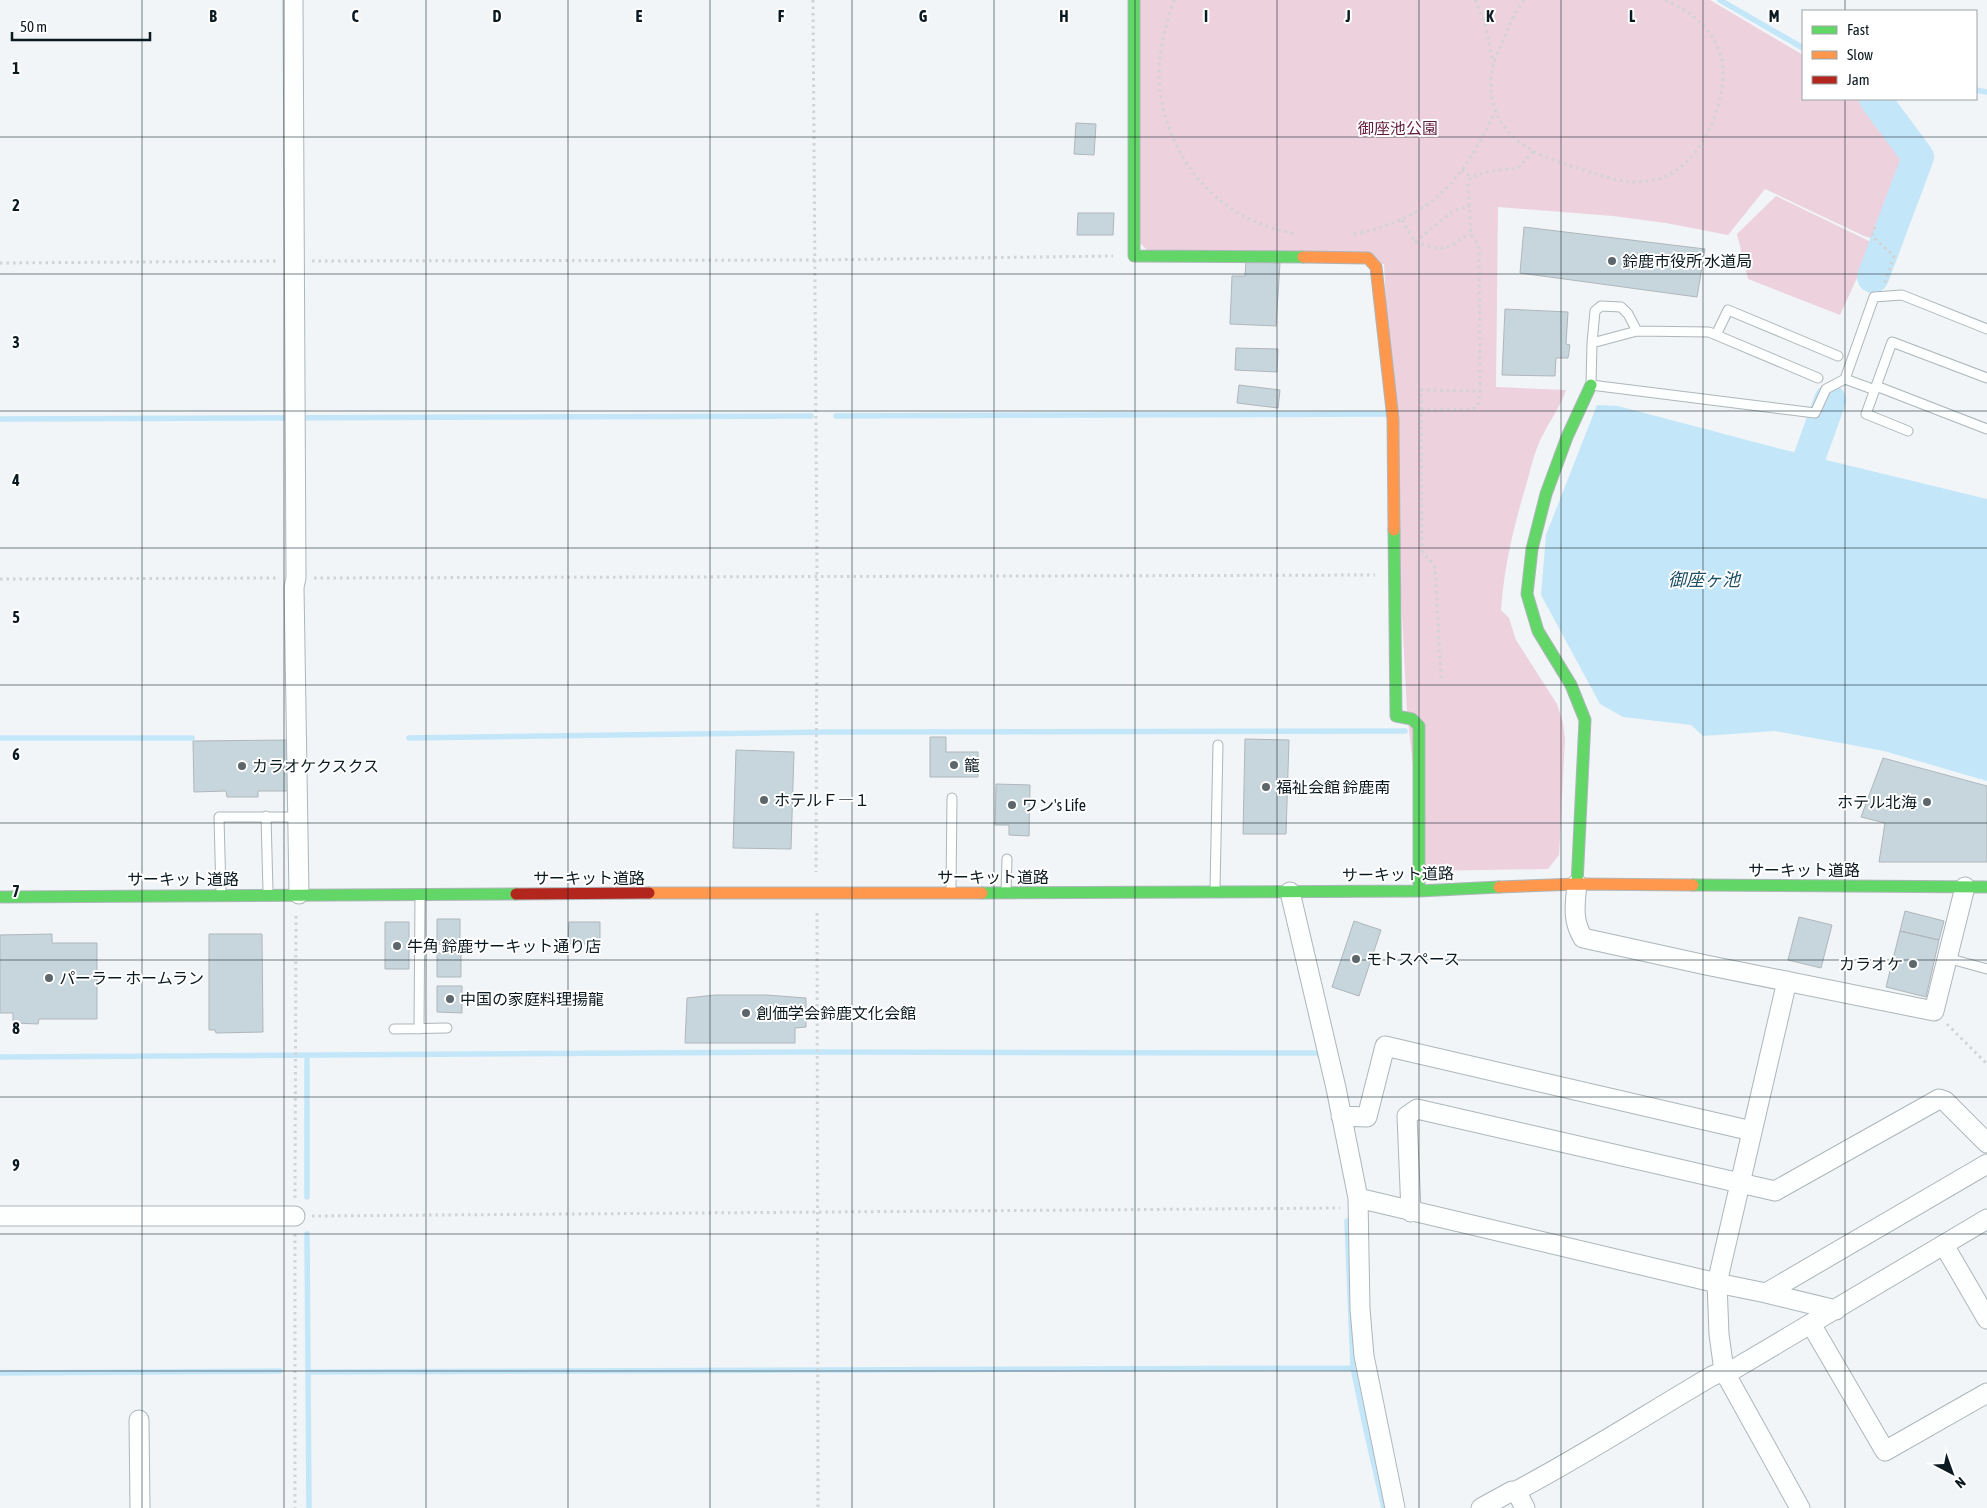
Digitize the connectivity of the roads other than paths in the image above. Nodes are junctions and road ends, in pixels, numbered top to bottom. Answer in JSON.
{"nodes":[{"id":1,"x":293,"y":0,"type":"edge"},
{"id":2,"x":1134,"y":0,"type":"edge"},
{"id":3,"x":1987,"y":329,"type":"edge"},
{"id":4,"x":1637,"y":331,"type":"junction"},
{"id":5,"x":1716,"y":335,"type":"junction"},
{"id":6,"x":1592,"y":342,"type":"junction"},
{"id":7,"x":1838,"y":356,"type":"dead end"},
{"id":8,"x":1818,"y":378,"type":"dead end"},
{"id":9,"x":1987,"y":378,"type":"edge"},
{"id":10,"x":1845,"y":379,"type":"junction"},
{"id":11,"x":1591,"y":385,"type":"junction"},
{"id":12,"x":1876,"y":388,"type":"junction"},
{"id":13,"x":1987,"y":429,"type":"edge"},
{"id":14,"x":1908,"y":431,"type":"dead end"},
{"id":15,"x":1218,"y":745,"type":"dead end"},
{"id":16,"x":952,"y":798,"type":"dead end"},
{"id":17,"x":266,"y":816,"type":"junction"},
{"id":18,"x":288,"y":817,"type":"dead end"},
{"id":19,"x":1007,"y":859,"type":"dead end"},
{"id":20,"x":1577,"y":884,"type":"junction"},
{"id":21,"x":1965,"y":887,"type":"junction"},
{"id":22,"x":1987,"y":887,"type":"edge"},
{"id":23,"x":1418,"y":891,"type":"junction"},
{"id":24,"x":1215,"y":892,"type":"junction"},
{"id":25,"x":1290,"y":892,"type":"junction"},
{"id":26,"x":951,"y":893,"type":"junction"},
{"id":27,"x":1006,"y":893,"type":"junction"},
{"id":28,"x":299,"y":894,"type":"junction"},
{"id":29,"x":420,"y":894,"type":"junction"},
{"id":30,"x":221,"y":895,"type":"junction"},
{"id":31,"x":268,"y":895,"type":"junction"},
{"id":32,"x":0,"y":897,"type":"edge"},
{"id":33,"x":1947,"y":958,"type":"junction"},
{"id":34,"x":1987,"y":969,"type":"edge"},
{"id":35,"x":1787,"y":982,"type":"junction"},
{"id":36,"x":447,"y":1028,"type":"dead end"},
{"id":37,"x":394,"y":1029,"type":"dead end"},
{"id":38,"x":419,"y":1029,"type":"junction"},
{"id":39,"x":1341,"y":1116,"type":"junction"},
{"id":40,"x":1752,"y":1131,"type":"junction"},
{"id":41,"x":1987,"y":1143,"type":"edge"},
{"id":42,"x":1987,"y":1164,"type":"edge"},
{"id":43,"x":1740,"y":1184,"type":"junction"},
{"id":44,"x":1358,"y":1203,"type":"junction"},
{"id":45,"x":1411,"y":1212,"type":"junction"},
{"id":46,"x":0,"y":1216,"type":"edge"},
{"id":47,"x":295,"y":1216,"type":"road end"},
{"id":48,"x":1987,"y":1219,"type":"edge"},
{"id":49,"x":1944,"y":1245,"type":"junction"},
{"id":50,"x":1717,"y":1283,"type":"junction"},
{"id":51,"x":1766,"y":1293,"type":"junction"},
{"id":52,"x":1836,"y":1310,"type":"junction"},
{"id":53,"x":1987,"y":1319,"type":"edge"},
{"id":54,"x":1812,"y":1324,"type":"junction"},
{"id":55,"x":1725,"y":1372,"type":"junction"},
{"id":56,"x":1987,"y":1393,"type":"edge"},
{"id":57,"x":139,"y":1420,"type":"dead end"},
{"id":58,"x":1516,"y":1491,"type":"junction"},
{"id":59,"x":140,"y":1508,"type":"edge"},
{"id":60,"x":1395,"y":1508,"type":"edge"},
{"id":61,"x":1481,"y":1508,"type":"edge"},
{"id":62,"x":1525,"y":1508,"type":"edge"},
{"id":63,"x":1800,"y":1508,"type":"edge"}],
"edges":[{"from":1,"to":28,"type":"street"},
{"from":2,"to":23,"type":"street"},
{"from":3,"to":10,"type":"lane"},
{"from":4,"to":5,"type":"lane"},
{"from":4,"to":6,"type":"lane"},
{"from":4,"to":6,"type":"lane"},
{"from":5,"to":7,"type":"lane"},
{"from":5,"to":8,"type":"lane"},
{"from":6,"to":11,"type":"lane"},
{"from":9,"to":12,"type":"lane"},
{"from":10,"to":11,"type":"lane"},
{"from":10,"to":12,"type":"lane"},
{"from":11,"to":20,"type":"street"},
{"from":12,"to":13,"type":"lane"},
{"from":12,"to":14,"type":"lane"},
{"from":15,"to":24,"type":"lane"},
{"from":16,"to":26,"type":"lane"},
{"from":17,"to":18,"type":"lane"},
{"from":17,"to":30,"type":"lane"},
{"from":17,"to":31,"type":"lane"},
{"from":19,"to":27,"type":"lane"},
{"from":20,"to":21,"type":"street","name":"サーキット道路"},
{"from":20,"to":23,"type":"street","name":"サーキット道路"},
{"from":20,"to":35,"type":"street"},
{"from":21,"to":22,"type":"street","name":"サーキット道路"},
{"from":21,"to":33,"type":"street"},
{"from":23,"to":25,"type":"street","name":"サーキット道路"},
{"from":24,"to":25,"type":"street","name":"サーキット道路"},
{"from":24,"to":27,"type":"street","name":"サーキット道路"},
{"from":25,"to":39,"type":"street"},
{"from":26,"to":27,"type":"street","name":"サーキット道路"},
{"from":26,"to":29,"type":"street","name":"サーキット道路"},
{"from":28,"to":29,"type":"street","name":"サーキット道路"},
{"from":28,"to":31,"type":"street","name":"サーキット道路"},
{"from":29,"to":38,"type":"lane"},
{"from":30,"to":31,"type":"street","name":"サーキット道路"},
{"from":30,"to":32,"type":"street","name":"サーキット道路"},
{"from":33,"to":34,"type":"lane"},
{"from":33,"to":35,"type":"street"},
{"from":35,"to":40,"type":"street"},
{"from":36,"to":38,"type":"lane"},
{"from":37,"to":38,"type":"lane"},
{"from":39,"to":40,"type":"street"},
{"from":39,"to":44,"type":"street"},
{"from":40,"to":43,"type":"street"},
{"from":41,"to":43,"type":"street"},
{"from":42,"to":51,"type":"street"},
{"from":43,"to":45,"type":"street"},
{"from":43,"to":50,"type":"street"},
{"from":44,"to":45,"type":"street"},
{"from":44,"to":60,"type":"street"},
{"from":45,"to":50,"type":"street"},
{"from":46,"to":47,"type":"street"},
{"from":48,"to":49,"type":"street"},
{"from":49,"to":52,"type":"street"},
{"from":49,"to":53,"type":"street"},
{"from":50,"to":51,"type":"street"},
{"from":50,"to":55,"type":"street"},
{"from":51,"to":52,"type":"street"},
{"from":52,"to":54,"type":"street"},
{"from":54,"to":55,"type":"street"},
{"from":54,"to":56,"type":"street"},
{"from":55,"to":58,"type":"street"},
{"from":55,"to":63,"type":"street"},
{"from":57,"to":59,"type":"street"},
{"from":58,"to":61,"type":"street"},
{"from":58,"to":62,"type":"street"}]}
